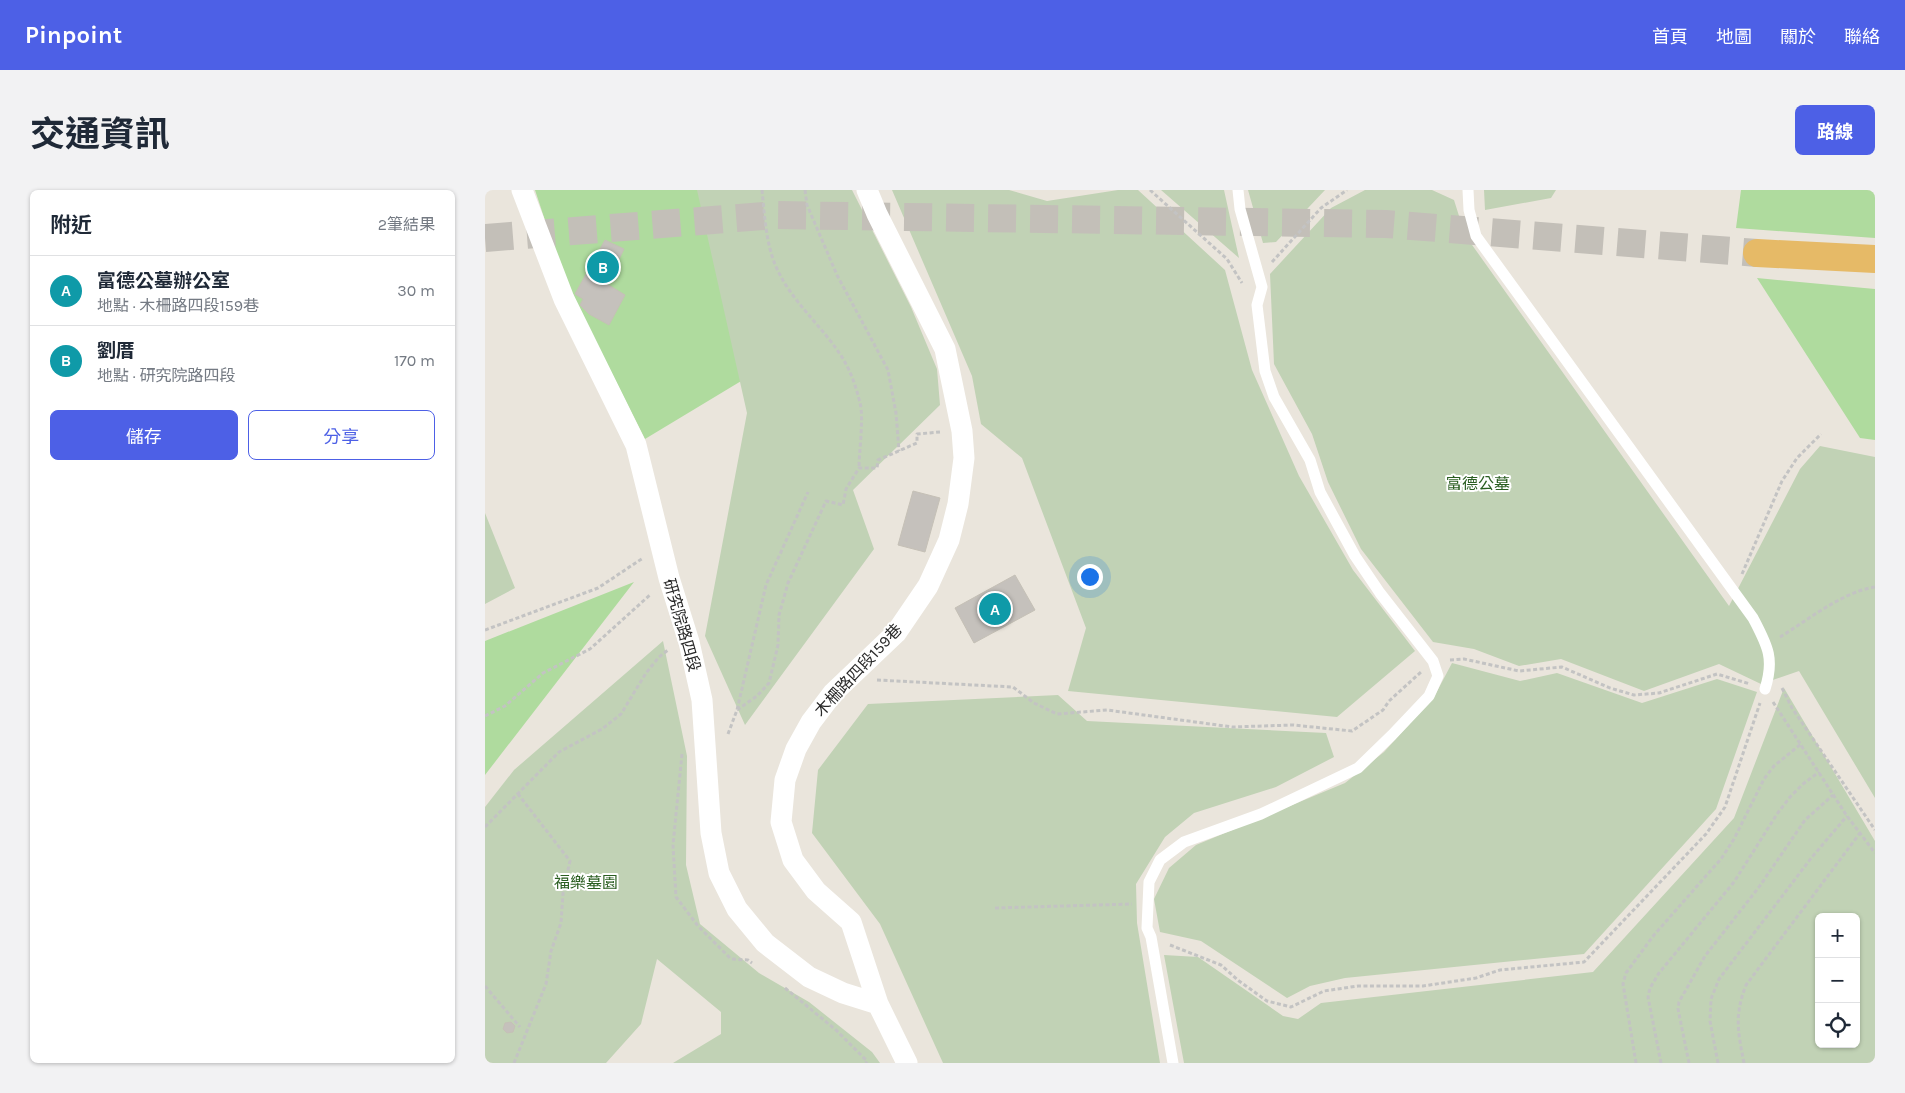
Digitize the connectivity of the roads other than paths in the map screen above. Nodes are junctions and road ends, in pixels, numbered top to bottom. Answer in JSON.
{"nodes":[{"id":1,"x":522,"y":190,"type":"edge"},
{"id":2,"x":867,"y":190,"type":"edge"},
{"id":3,"x":1237,"y":190,"type":"edge"},
{"id":4,"x":1468,"y":190,"type":"edge"},
{"id":5,"x":1757,"y":253,"type":"tunnel mouth"},
{"id":6,"x":1875,"y":260,"type":"edge"},
{"id":7,"x":1765,"y":688,"type":"road end"},
{"id":8,"x":878,"y":1004,"type":"junction"},
{"id":9,"x":907,"y":1063,"type":"edge"},
{"id":10,"x":1173,"y":1063,"type":"edge"}],
"edges":[{"from":1,"to":8,"type":"street","name":"研究院路四段"},
{"from":2,"to":8,"type":"street","name":"木柵路四段159巷"},
{"from":3,"to":10,"type":"lane"},
{"from":4,"to":7,"type":"lane"},
{"from":5,"to":6,"type":"highway"},
{"from":8,"to":9,"type":"street","name":"木柵路四段159巷"}]}
